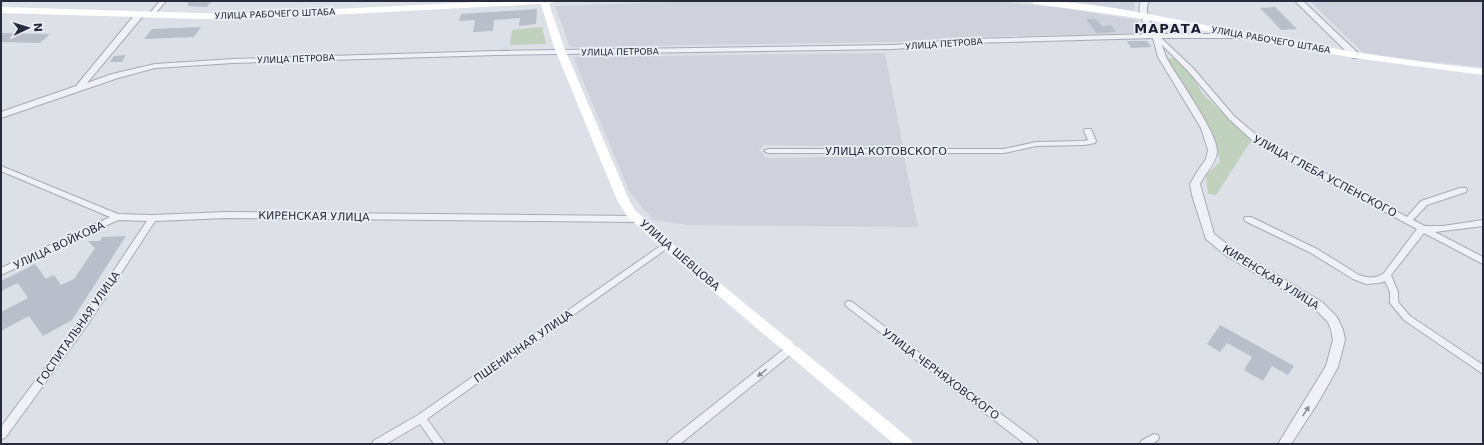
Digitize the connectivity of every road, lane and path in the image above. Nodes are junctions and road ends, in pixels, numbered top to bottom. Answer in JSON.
{"nodes":[{"id":1,"x":163,"y":1,"type":"edge"},
{"id":2,"x":544,"y":1,"type":"edge"},
{"id":3,"x":550,"y":1,"type":"edge"},
{"id":4,"x":1035,"y":1,"type":"edge"},
{"id":5,"x":1145,"y":1,"type":"edge"},
{"id":6,"x":1299,"y":1,"type":"edge"},
{"id":7,"x":1,"y":10,"type":"edge"},
{"id":8,"x":140,"y":14,"type":"junction"},
{"id":9,"x":151,"y":15,"type":"junction"},
{"id":10,"x":1144,"y":17,"type":"junction"},
{"id":11,"x":1156,"y":36,"type":"junction"},
{"id":12,"x":1247,"y":36,"type":"junction"},
{"id":13,"x":561,"y":52,"type":"junction"},
{"id":14,"x":1356,"y":56,"type":"junction"},
{"id":15,"x":1483,"y":72,"type":"edge"},
{"id":16,"x":80,"y":86,"type":"junction"},
{"id":17,"x":1,"y":115,"type":"edge"},
{"id":18,"x":1088,"y":131,"type":"dead end"},
{"id":19,"x":768,"y":151,"type":"dead end"},
{"id":20,"x":1,"y":168,"type":"edge"},
{"id":21,"x":1463,"y":190,"type":"dead end"},
{"id":22,"x":117,"y":217,"type":"junction"},
{"id":23,"x":153,"y":218,"type":"junction"},
{"id":24,"x":638,"y":219,"type":"junction"},
{"id":25,"x":1248,"y":219,"type":"dead end"},
{"id":26,"x":1408,"y":220,"type":"junction"},
{"id":27,"x":1483,"y":223,"type":"edge"},
{"id":28,"x":1422,"y":229,"type":"junction"},
{"id":29,"x":666,"y":245,"type":"junction"},
{"id":30,"x":1483,"y":261,"type":"edge"},
{"id":31,"x":1,"y":272,"type":"edge"},
{"id":32,"x":1387,"y":275,"type":"junction"},
{"id":33,"x":849,"y":304,"type":"dead end"},
{"id":34,"x":792,"y":348,"type":"junction"},
{"id":35,"x":1483,"y":370,"type":"edge"},
{"id":36,"x":421,"y":418,"type":"junction"},
{"id":37,"x":1,"y":435,"type":"edge"},
{"id":38,"x":1154,"y":438,"type":"dead end"},
{"id":39,"x":377,"y":444,"type":"edge"},
{"id":40,"x":440,"y":444,"type":"edge"},
{"id":41,"x":672,"y":444,"type":"edge"},
{"id":42,"x":905,"y":444,"type":"edge"},
{"id":43,"x":1033,"y":444,"type":"edge"},
{"id":44,"x":1145,"y":444,"type":"edge"},
{"id":45,"x":1284,"y":444,"type":"edge"}],
"edges":[{"from":1,"to":9,"type":"street"},
{"from":2,"to":3,"type":"main road","name":"УЛИЦА РАБОЧЕГО ШТАБА"},
{"from":2,"to":9,"type":"main road","name":"УЛИЦА РАБОЧЕГО ШТАБА"},
{"from":2,"to":13,"type":"main road","name":"УЛИЦА ШЕВЦОВА"},
{"from":4,"to":10,"type":"main road","name":"УЛИЦА РАБОЧЕГО ШТАБА"},
{"from":5,"to":10,"type":"street"},
{"from":6,"to":14,"type":"street"},
{"from":7,"to":8,"type":"main road","name":"УЛИЦА РАБОЧЕГО ШТАБА"},
{"from":8,"to":9,"type":"main road","name":"УЛИЦА РАБОЧЕГО ШТАБА"},
{"from":8,"to":16,"type":"street"},
{"from":10,"to":11,"type":"street"},
{"from":10,"to":12,"type":"main road","name":"УЛИЦА РАБОЧЕГО ШТАБА"},
{"from":11,"to":12,"type":"street","name":"УЛИЦА ПЕТРОВА"},
{"from":11,"to":13,"type":"street","name":"УЛИЦА ПЕТРОВА"},
{"from":11,"to":26,"type":"street","name":"УЛИЦА ГЛЕБА УСПЕНСКОГО"},
{"from":45,"to":11,"type":"street","name":"КИРЕНСКАЯ УЛИЦА","one_way":true},
{"from":12,"to":14,"type":"main road","name":"УЛИЦА РАБОЧЕГО ШТАБА"},
{"from":13,"to":16,"type":"street","name":"УЛИЦА ПЕТРОВА"},
{"from":13,"to":24,"type":"main road","name":"УЛИЦА ШЕВЦОВА"},
{"from":14,"to":15,"type":"main road","name":"УЛИЦА РАБОЧЕГО ШТАБА"},
{"from":16,"to":17,"type":"street","name":"УЛИЦА ПЕТРОВА"},
{"from":18,"to":19,"type":"street","name":"УЛИЦА КОТОВСКОГО"},
{"from":20,"to":22,"type":"street","name":"КИРЕНСКАЯ УЛИЦА"},
{"from":21,"to":26,"type":"street"},
{"from":22,"to":23,"type":"street","name":"КИРЕНСКАЯ УЛИЦА"},
{"from":22,"to":31,"type":"street","name":"УЛИЦА ВОЙКОВА"},
{"from":23,"to":24,"type":"street","name":"КИРЕНСКАЯ УЛИЦА"},
{"from":23,"to":37,"type":"street","name":"ГОСПИТАЛЬНАЯ УЛИЦА"},
{"from":24,"to":29,"type":"main road","name":"УЛИЦА ШЕВЦОВА"},
{"from":25,"to":32,"type":"street"},
{"from":26,"to":28,"type":"street","name":"УЛИЦА ГЛЕБА УСПЕНСКОГО"},
{"from":27,"to":28,"type":"street"},
{"from":28,"to":30,"type":"street","name":"УЛИЦА ГЛЕБА УСПЕНСКОГО"},
{"from":28,"to":32,"type":"street"},
{"from":29,"to":34,"type":"main road","name":"УЛИЦА ШЕВЦОВА"},
{"from":29,"to":36,"type":"street","name":"ПШЕНИЧНАЯ УЛИЦА"},
{"from":32,"to":35,"type":"street"},
{"from":33,"to":43,"type":"street","name":"УЛИЦА ЧЕРНЯХОВСКОГО"},
{"from":34,"to":41,"type":"street","one_way":true},
{"from":34,"to":42,"type":"main road","name":"УЛИЦА ШЕВЦОВА"},
{"from":36,"to":39,"type":"street","name":"ПШЕНИЧНАЯ УЛИЦА"},
{"from":36,"to":40,"type":"street"},
{"from":38,"to":44,"type":"street"}]}
